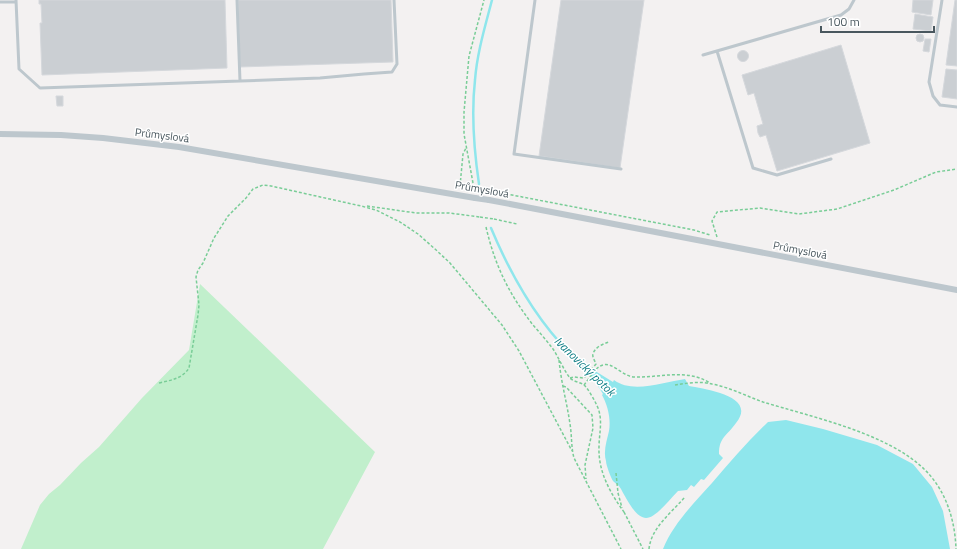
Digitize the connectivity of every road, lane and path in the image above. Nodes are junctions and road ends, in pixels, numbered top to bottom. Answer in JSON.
{"nodes":[{"id":1,"x":237,"y":0,"type":"edge"},
{"id":2,"x":394,"y":0,"type":"edge"},
{"id":3,"x":484,"y":0,"type":"edge"},
{"id":4,"x":535,"y":0,"type":"edge"},
{"id":5,"x":854,"y":0,"type":"edge"},
{"id":6,"x":942,"y":0,"type":"edge"},
{"id":7,"x":16,"y":1,"type":"edge"},
{"id":8,"x":0,"y":2,"type":"edge"},
{"id":9,"x":717,"y":51,"type":"junction"},
{"id":10,"x":703,"y":55,"type":"dead end"},
{"id":11,"x":240,"y":81,"type":"junction"},
{"id":12,"x":957,"y":107,"type":"edge"},
{"id":13,"x":0,"y":134,"type":"edge"},
{"id":14,"x":466,"y":148,"type":"junction"},
{"id":15,"x":831,"y":159,"type":"dead end"},
{"id":16,"x":621,"y":169,"type":"dead end"},
{"id":17,"x":957,"y":169,"type":"edge"},
{"id":18,"x":473,"y":183,"type":"dead end"},
{"id":19,"x":460,"y":186,"type":"dead end"},
{"id":20,"x":472,"y":188,"type":"dead end"},
{"id":21,"x":486,"y":190,"type":"dead end"},
{"id":22,"x":361,"y":206,"type":"junction"},
{"id":23,"x":517,"y":224,"type":"dead end"},
{"id":24,"x":486,"y":227,"type":"dead end"},
{"id":25,"x":718,"y":239,"type":"dead end"},
{"id":26,"x":957,"y":290,"type":"edge"},
{"id":27,"x":609,"y":342,"type":"dead end"},
{"id":28,"x":559,"y":358,"type":"junction"},
{"id":29,"x":570,"y":378,"type":"junction"},
{"id":30,"x":159,"y":383,"type":"dead end"},
{"id":31,"x":712,"y":384,"type":"junction"},
{"id":32,"x":584,"y":385,"type":"junction"},
{"id":33,"x":676,"y":385,"type":"dead end"},
{"id":34,"x":563,"y":386,"type":"junction"},
{"id":35,"x":572,"y":450,"type":"junction"},
{"id":36,"x":616,"y":473,"type":"dead end"},
{"id":37,"x":586,"y":479,"type":"junction"},
{"id":38,"x":685,"y":497,"type":"dead end"},
{"id":39,"x":624,"y":512,"type":"junction"},
{"id":40,"x":621,"y":549,"type":"edge"},
{"id":41,"x":644,"y":549,"type":"edge"},
{"id":42,"x":649,"y":549,"type":"edge"},
{"id":43,"x":956,"y":549,"type":"edge"}],
"edges":[{"from":1,"to":11,"type":"lane"},
{"from":2,"to":11,"type":"lane"},
{"from":3,"to":14,"type":"path"},
{"from":4,"to":16,"type":"lane"},
{"from":5,"to":9,"type":"lane"},
{"from":6,"to":12,"type":"lane"},
{"from":7,"to":8,"type":"lane"},
{"from":7,"to":11,"type":"lane"},
{"from":9,"to":10,"type":"lane"},
{"from":9,"to":15,"type":"lane"},
{"from":13,"to":26,"type":"street","name":"Průmyslová","bridge":true},
{"from":14,"to":18,"type":"path"},
{"from":14,"to":19,"type":"path"},
{"from":17,"to":25,"type":"path"},
{"from":20,"to":21,"type":"path","bridge":true},
{"from":22,"to":23,"type":"path","bridge":true},
{"from":22,"to":30,"type":"path"},
{"from":22,"to":35,"type":"path"},
{"from":24,"to":28,"type":"path"},
{"from":27,"to":29,"type":"path"},
{"from":28,"to":29,"type":"path"},
{"from":28,"to":34,"type":"path"},
{"from":29,"to":32,"type":"path"},
{"from":31,"to":32,"type":"path"},
{"from":31,"to":33,"type":"path"},
{"from":31,"to":43,"type":"path"},
{"from":32,"to":39,"type":"path"},
{"from":34,"to":35,"type":"path"},
{"from":34,"to":37,"type":"path"},
{"from":35,"to":37,"type":"path"},
{"from":36,"to":39,"type":"path"},
{"from":37,"to":40,"type":"path"},
{"from":38,"to":42,"type":"path"},
{"from":39,"to":41,"type":"path"}]}
